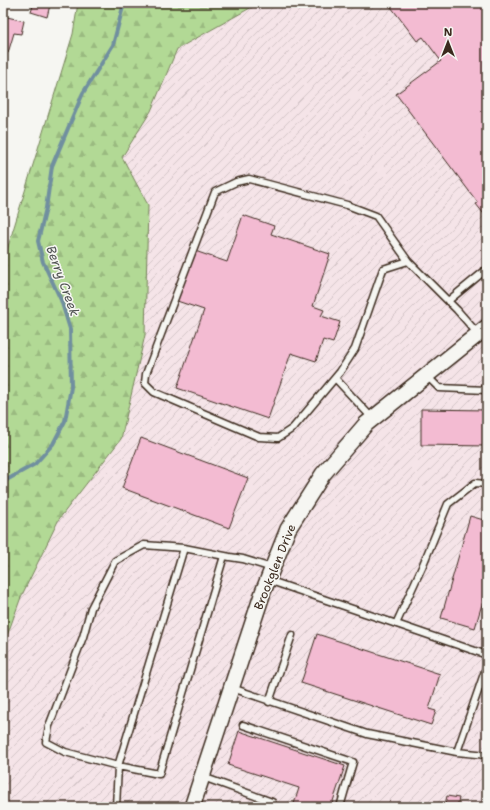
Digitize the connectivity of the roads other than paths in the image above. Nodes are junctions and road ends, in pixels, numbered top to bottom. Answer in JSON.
{"nodes":[{"id":1,"x":408,"y":261,"type":"junction"},
{"id":2,"x":487,"y":269,"type":"edge"},
{"id":3,"x":448,"y":301,"type":"junction"},
{"id":4,"x":483,"y":331,"type":"edge"},
{"id":5,"x":427,"y":376,"type":"junction"},
{"id":6,"x":335,"y":378,"type":"junction"},
{"id":7,"x":487,"y":390,"type":"edge"},
{"id":8,"x":373,"y":419,"type":"junction"},
{"id":9,"x":487,"y":484,"type":"edge"},
{"id":10,"x":184,"y":548,"type":"junction"},
{"id":11,"x":224,"y":556,"type":"junction"},
{"id":12,"x":270,"y":574,"type":"junction"},
{"id":13,"x":396,"y":624,"type":"junction"},
{"id":14,"x":292,"y":635,"type":"dead end"},
{"id":15,"x":487,"y":655,"type":"edge"},
{"id":16,"x":487,"y":665,"type":"edge"},
{"id":17,"x":480,"y":687,"type":"junction"},
{"id":18,"x":487,"y":687,"type":"edge"},
{"id":19,"x":232,"y":688,"type":"junction"},
{"id":20,"x":269,"y":702,"type":"junction"},
{"id":21,"x":243,"y":725,"type":"dead end"},
{"id":22,"x":457,"y":752,"type":"junction"},
{"id":23,"x":487,"y":755,"type":"edge"},
{"id":24,"x":118,"y":766,"type":"junction"},
{"id":25,"x":202,"y":777,"type":"junction"},
{"id":26,"x":116,"y":807,"type":"edge"},
{"id":27,"x":192,"y":807,"type":"edge"},
{"id":28,"x":271,"y":807,"type":"edge"},
{"id":29,"x":340,"y":807,"type":"edge"}],
"edges":[{"from":1,"to":3,"type":"lane"},
{"from":1,"to":6,"type":"lane"},
{"from":1,"to":6,"type":"lane"},
{"from":2,"to":3,"type":"lane"},
{"from":3,"to":4,"type":"lane"},
{"from":4,"to":5,"type":"street","name":"Brookglen Drive"},
{"from":5,"to":7,"type":"lane"},
{"from":5,"to":8,"type":"street","name":"Brookglen Drive"},
{"from":6,"to":8,"type":"lane"},
{"from":8,"to":12,"type":"street","name":"Brookglen Drive"},
{"from":9,"to":13,"type":"lane"},
{"from":10,"to":11,"type":"lane"},
{"from":10,"to":24,"type":"lane"},
{"from":10,"to":24,"type":"lane"},
{"from":11,"to":12,"type":"lane"},
{"from":11,"to":24,"type":"lane"},
{"from":12,"to":13,"type":"lane"},
{"from":12,"to":19,"type":"street","name":"Brookglen Drive"},
{"from":13,"to":15,"type":"lane"},
{"from":14,"to":20,"type":"lane"},
{"from":16,"to":17,"type":"lane"},
{"from":17,"to":18,"type":"lane"},
{"from":17,"to":22,"type":"lane"},
{"from":19,"to":20,"type":"lane"},
{"from":19,"to":25,"type":"street","name":"Brookglen Drive"},
{"from":20,"to":22,"type":"lane"},
{"from":21,"to":29,"type":"lane"},
{"from":22,"to":23,"type":"lane"},
{"from":24,"to":26,"type":"lane"},
{"from":25,"to":27,"type":"street","name":"Brookglen Drive"},
{"from":25,"to":28,"type":"lane"}]}
